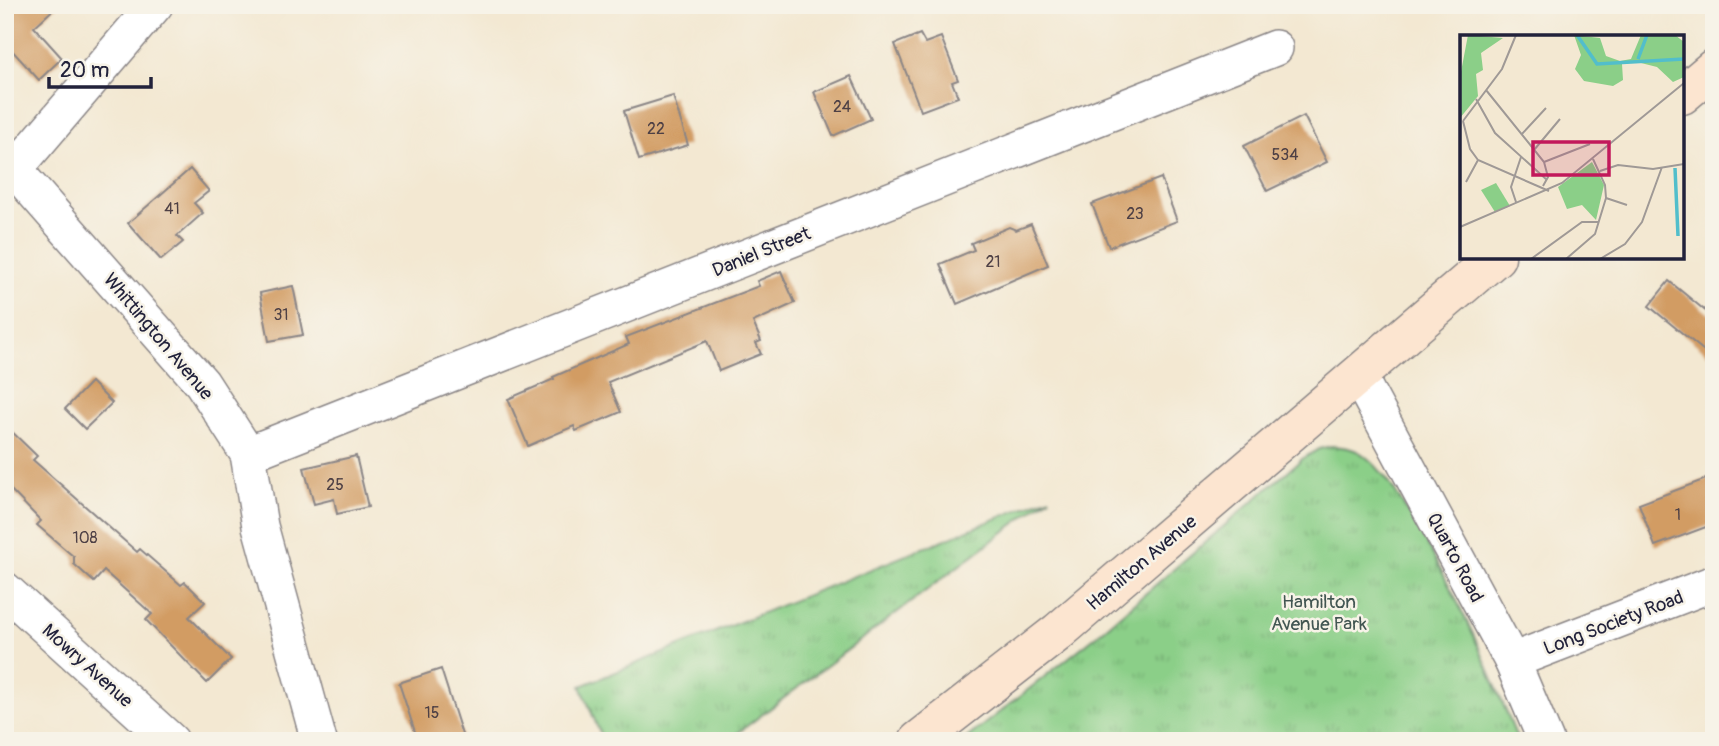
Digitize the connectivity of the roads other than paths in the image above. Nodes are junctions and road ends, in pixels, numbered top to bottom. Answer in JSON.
{"nodes":[{"id":1,"x":155,"y":5,"type":"edge"},
{"id":2,"x":1275,"y":48,"type":"dead end"},
{"id":3,"x":1714,"y":68,"type":"edge"},
{"id":4,"x":1684,"y":93,"type":"edge"},
{"id":5,"x":10,"y":164,"type":"edge"},
{"id":6,"x":1494,"y":259,"type":"edge"},
{"id":7,"x":1359,"y":377,"type":"junction"},
{"id":8,"x":248,"y":454,"type":"junction"},
{"id":9,"x":1714,"y":583,"type":"edge"},
{"id":10,"x":5,"y":590,"type":"edge"},
{"id":11,"x":1511,"y":661,"type":"junction"},
{"id":12,"x":171,"y":741,"type":"edge"},
{"id":13,"x":319,"y":741,"type":"edge"},
{"id":14,"x":918,"y":741,"type":"edge"},
{"id":15,"x":1546,"y":741,"type":"edge"}],
"edges":[{"from":1,"to":5,"type":"street"},
{"from":2,"to":8,"type":"street","name":"Daniel Street"},
{"from":3,"to":4,"type":"main road"},
{"from":5,"to":8,"type":"street","name":"Whittington Avenue"},
{"from":6,"to":7,"type":"main road","name":"Hamilton Avenue"},
{"from":7,"to":11,"type":"street","name":"Quarto Road"},
{"from":7,"to":14,"type":"main road","name":"Hamilton Avenue"},
{"from":8,"to":13,"type":"street","name":"Whittington Avenue"},
{"from":9,"to":11,"type":"street","name":"Long Society Road"},
{"from":10,"to":12,"type":"street","name":"Mowry Avenue"},
{"from":11,"to":15,"type":"street","name":"Quarto Road"}]}
